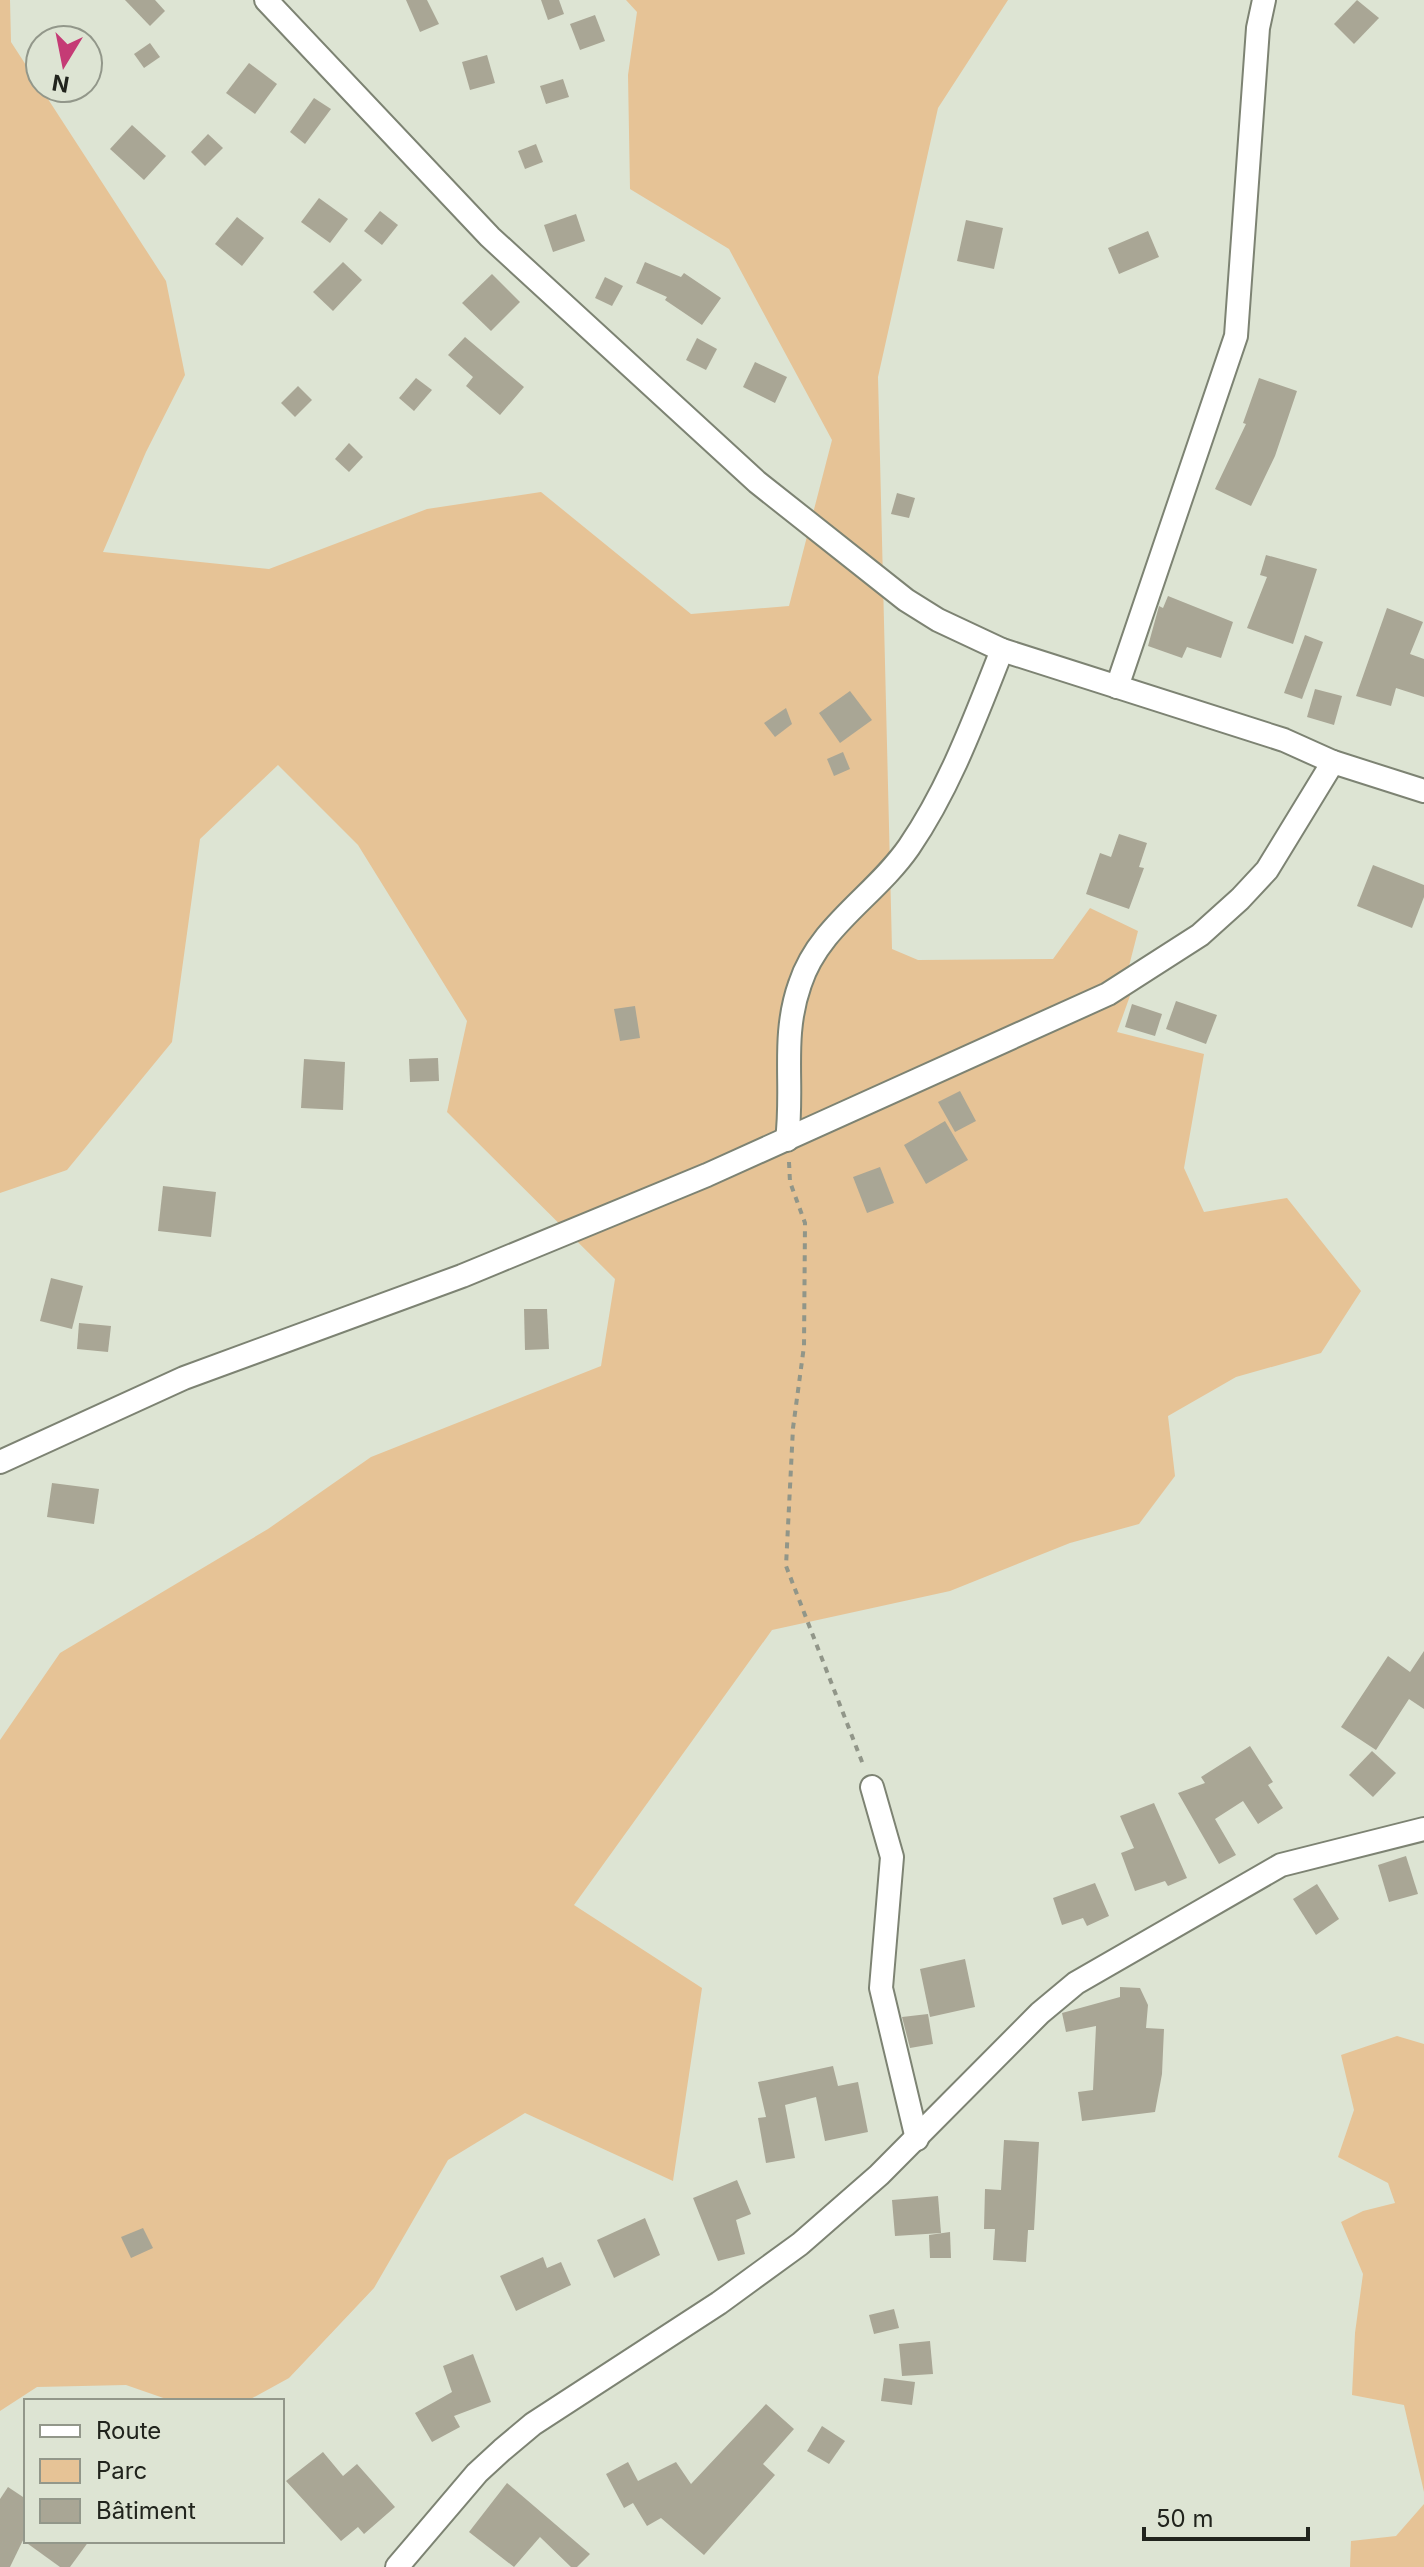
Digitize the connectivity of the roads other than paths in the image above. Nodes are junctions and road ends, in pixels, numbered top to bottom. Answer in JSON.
{"nodes":[{"id":1,"x":266,"y":0,"type":"edge"},
{"id":2,"x":1264,"y":0,"type":"edge"},
{"id":3,"x":1002,"y":650,"type":"junction"},
{"id":4,"x":1117,"y":687,"type":"junction"},
{"id":5,"x":1333,"y":762,"type":"junction"},
{"id":6,"x":1424,"y":791,"type":"edge"},
{"id":7,"x":787,"y":1140,"type":"junction"},
{"id":8,"x":0,"y":1462,"type":"edge"},
{"id":9,"x":872,"y":1787,"type":"road end"},
{"id":10,"x":1424,"y":1829,"type":"edge"},
{"id":11,"x":917,"y":2139,"type":"junction"},
{"id":12,"x":397,"y":2567,"type":"edge"}],
"edges":[{"from":1,"to":3,"type":"street"},
{"from":2,"to":4,"type":"street"},
{"from":3,"to":4,"type":"street"},
{"from":3,"to":7,"type":"street"},
{"from":4,"to":5,"type":"street"},
{"from":5,"to":6,"type":"street"},
{"from":5,"to":7,"type":"street"},
{"from":7,"to":8,"type":"street"},
{"from":9,"to":11,"type":"street"},
{"from":10,"to":11,"type":"street"},
{"from":11,"to":12,"type":"street"}]}
